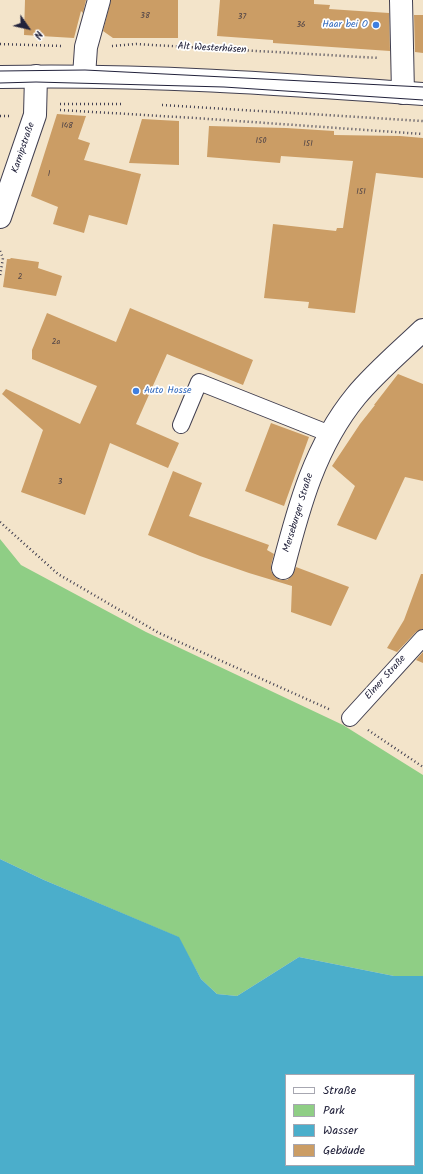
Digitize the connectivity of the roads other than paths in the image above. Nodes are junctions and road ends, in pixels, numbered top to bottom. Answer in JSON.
{"nodes":[{"id":1,"x":99,"y":0,"type":"edge"},
{"id":2,"x":401,"y":0,"type":"edge"},
{"id":3,"x":36,"y":76,"type":"junction"},
{"id":4,"x":84,"y":76,"type":"junction"},
{"id":5,"x":0,"y":77,"type":"edge"},
{"id":6,"x":413,"y":93,"type":"edge"},
{"id":7,"x":0,"y":217,"type":"edge"},
{"id":8,"x":423,"y":330,"type":"edge"},
{"id":9,"x":182,"y":425,"type":"dead end"},
{"id":10,"x":330,"y":434,"type":"junction"},
{"id":11,"x":283,"y":568,"type":"dead end"},
{"id":12,"x":423,"y":638,"type":"edge"},
{"id":13,"x":350,"y":718,"type":"dead end"}],
"edges":[{"from":1,"to":4,"type":"street"},
{"from":2,"to":6,"type":"street"},
{"from":3,"to":4,"type":"street"},
{"from":3,"to":5,"type":"street"},
{"from":3,"to":7,"type":"street","name":"Karnipstraße"},
{"from":4,"to":6,"type":"street"},
{"from":8,"to":10,"type":"street","name":"Merseburger Straße"},
{"from":9,"to":10,"type":"lane"},
{"from":10,"to":11,"type":"street","name":"Merseburger Straße"},
{"from":12,"to":13,"type":"lane","name":"Elmer Straße"}]}
